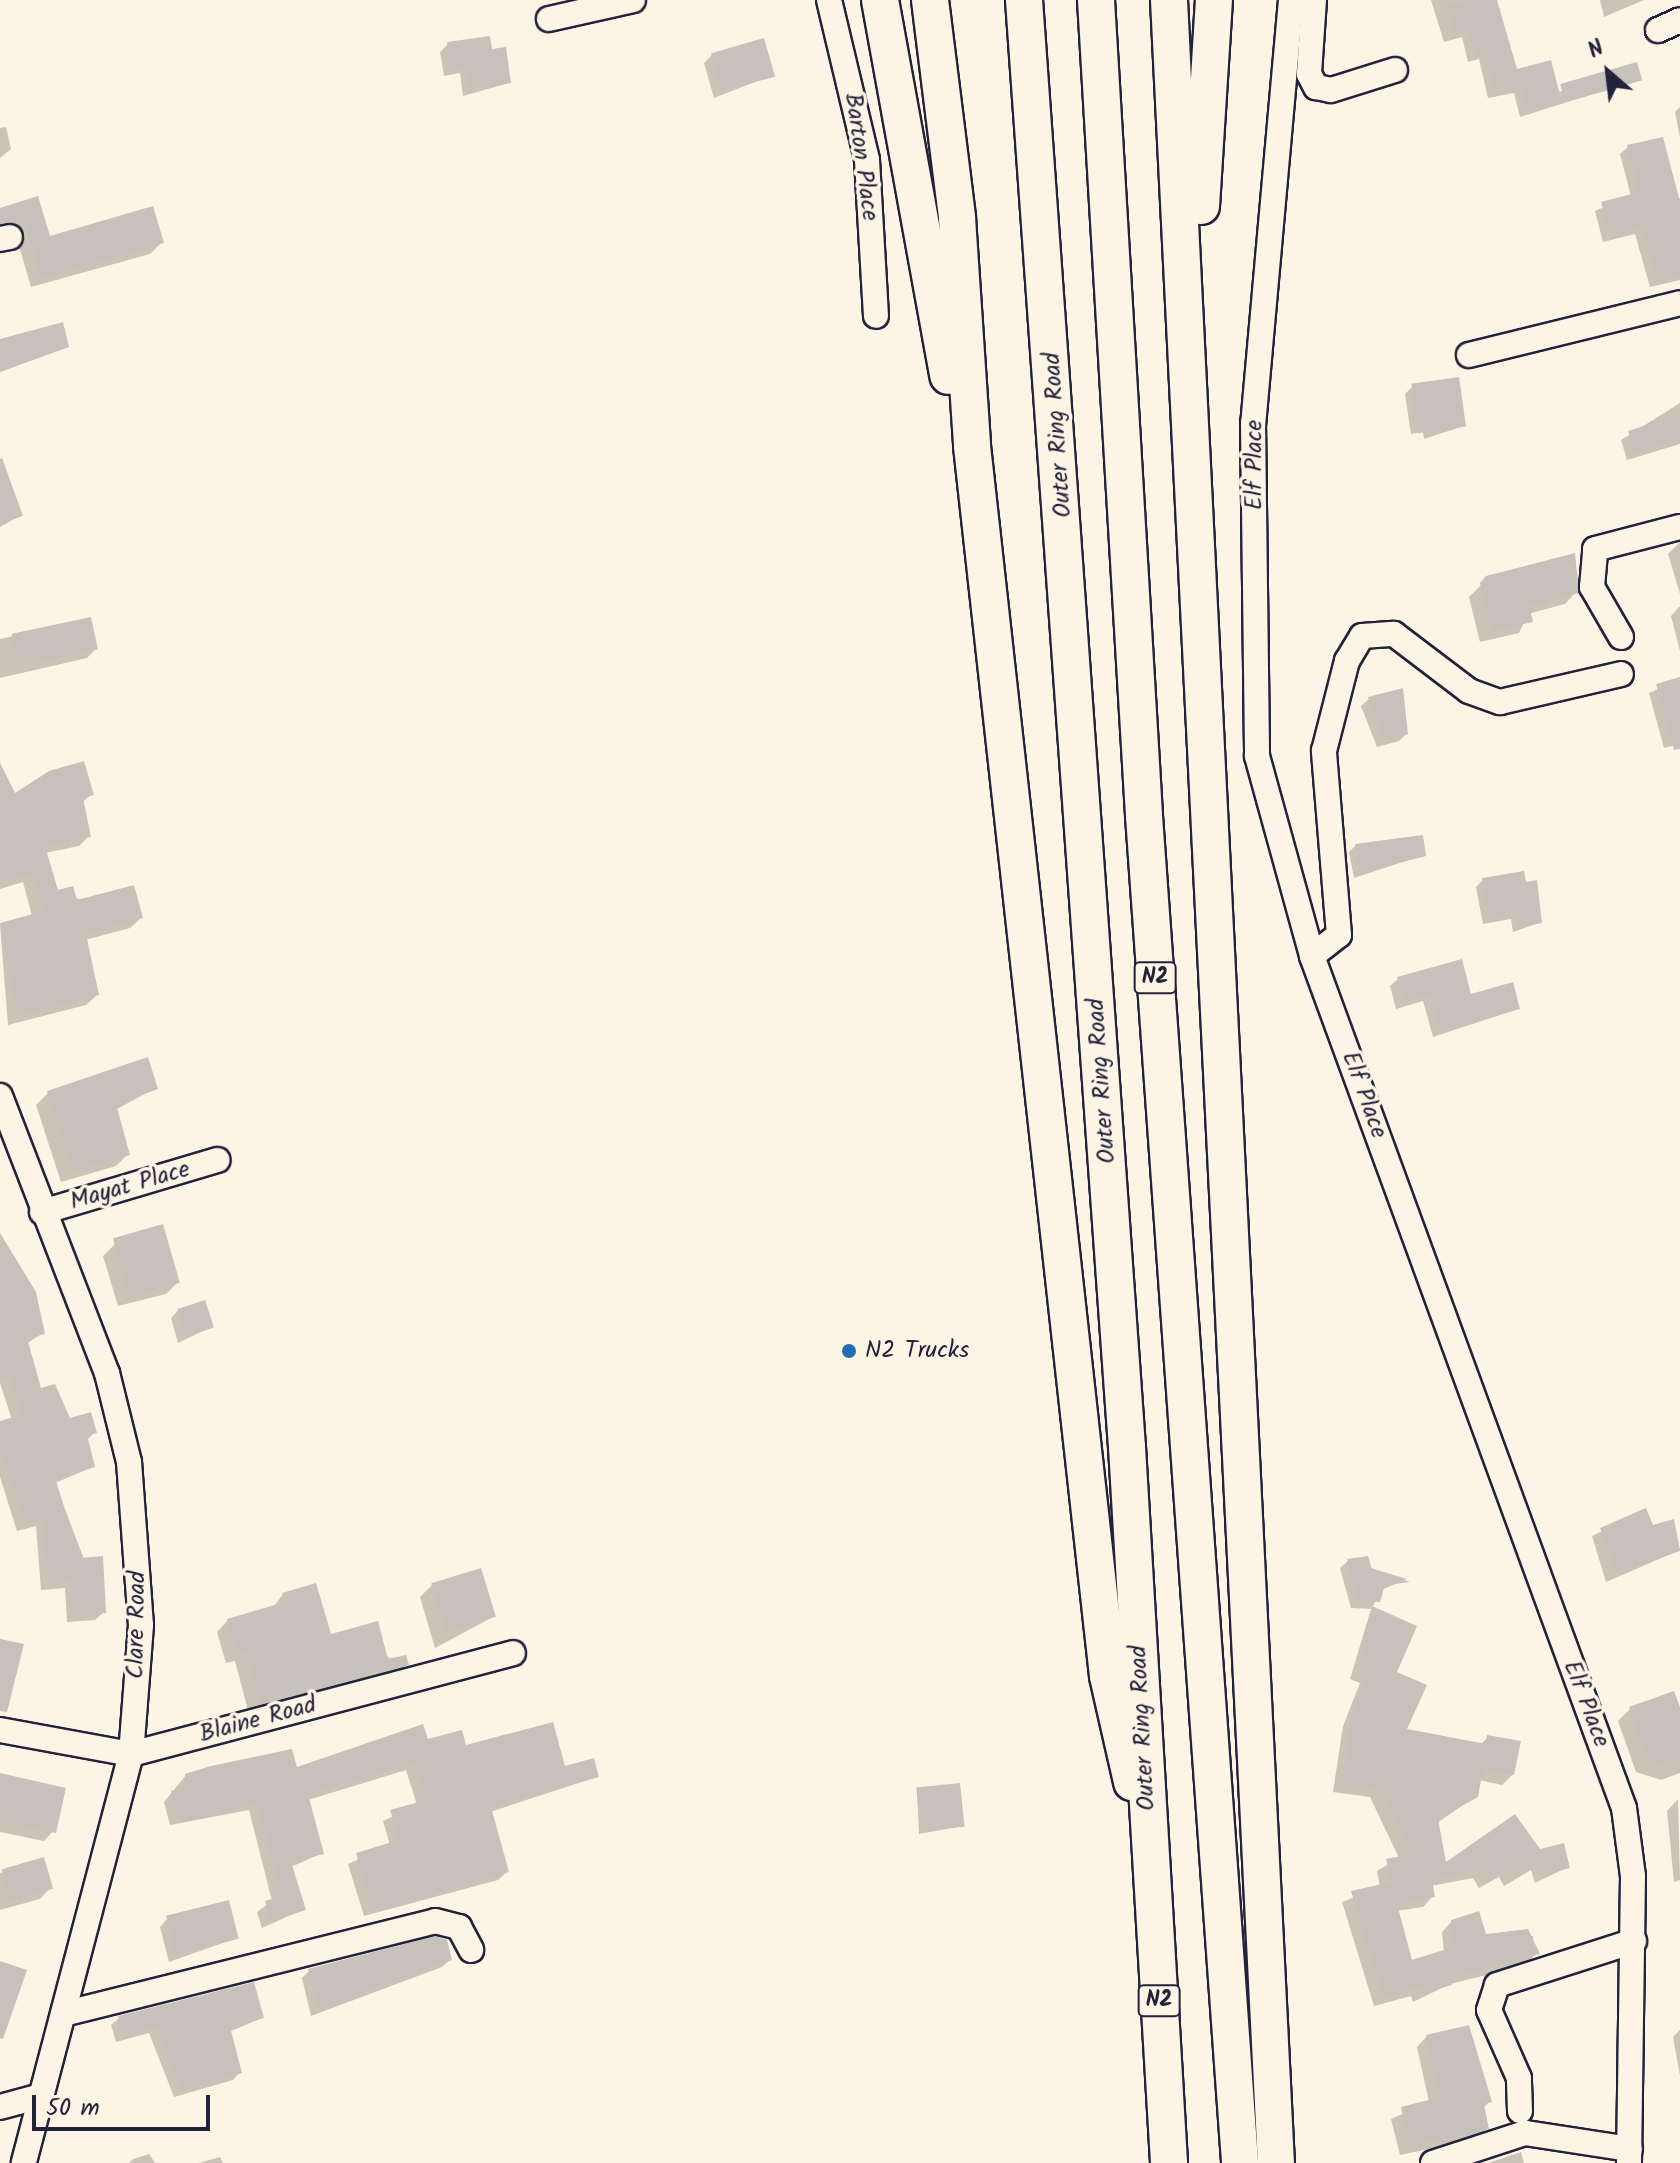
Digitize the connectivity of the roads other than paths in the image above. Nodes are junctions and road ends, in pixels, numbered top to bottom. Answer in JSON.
{"nodes":[{"id":1,"x":633,"y":0,"type":"edge"},
{"id":2,"x":829,"y":0,"type":"edge"},
{"id":3,"x":880,"y":0,"type":"edge"},
{"id":4,"x":930,"y":0,"type":"edge"},
{"id":5,"x":1024,"y":0,"type":"edge"},
{"id":6,"x":1096,"y":0,"type":"edge"},
{"id":7,"x":1169,"y":0,"type":"edge"},
{"id":8,"x":1214,"y":0,"type":"edge"},
{"id":9,"x":1225,"y":0,"type":"edge"},
{"id":10,"x":1291,"y":0,"type":"edge"},
{"id":11,"x":1314,"y":0,"type":"edge"},
{"id":12,"x":549,"y":19,"type":"dead end"},
{"id":13,"x":1300,"y":42,"type":"junction"},
{"id":14,"x":1395,"y":70,"type":"dead end"},
{"id":15,"x":1208,"y":106,"type":"junction"},
{"id":16,"x":1680,"y":303,"type":"edge"},
{"id":17,"x":876,"y":316,"type":"dead end"},
{"id":18,"x":1191,"y":343,"type":"junction"},
{"id":19,"x":1469,"y":355,"type":"dead end"},
{"id":20,"x":972,"y":446,"type":"junction"},
{"id":21,"x":1680,"y":527,"type":"edge"},
{"id":22,"x":1621,"y":637,"type":"dead end"},
{"id":23,"x":1621,"y":674,"type":"dead end"},
{"id":24,"x":1312,"y":956,"type":"junction"},
{"id":25,"x":0,"y":1096,"type":"edge"},
{"id":26,"x":217,"y":1160,"type":"dead end"},
{"id":27,"x":42,"y":1212,"type":"junction"},
{"id":28,"x":513,"y":1653,"type":"dead end"},
{"id":29,"x":0,"y":1730,"type":"edge"},
{"id":30,"x":131,"y":1754,"type":"junction"},
{"id":31,"x":1149,"y":1838,"type":"junction"},
{"id":32,"x":1634,"y":1941,"type":"junction"},
{"id":33,"x":471,"y":1950,"type":"dead end"},
{"id":34,"x":63,"y":2014,"type":"junction"},
{"id":35,"x":37,"y":2097,"type":"junction"},
{"id":36,"x":0,"y":2107,"type":"edge"},
{"id":37,"x":1520,"y":2111,"type":"dead end"},
{"id":38,"x":1630,"y":2156,"type":"edge"},
{"id":39,"x":24,"y":2163,"type":"edge"},
{"id":40,"x":1169,"y":2163,"type":"edge"},
{"id":41,"x":1240,"y":2163,"type":"edge"},
{"id":42,"x":1276,"y":2163,"type":"edge"},
{"id":43,"x":1433,"y":2163,"type":"edge"}],
"edges":[{"from":1,"to":12,"type":"street"},
{"from":2,"to":17,"type":"street","name":"Barton Place"},
{"from":3,"to":20,"type":"highway"},
{"from":4,"to":20,"type":"highway"},
{"from":5,"to":31,"type":"highway","name":"Outer Ring Road","number":"N2"},
{"from":6,"to":41,"type":"highway","number":"N2"},
{"from":7,"to":18,"type":"highway"},
{"from":8,"to":15,"type":"highway"},
{"from":9,"to":15,"type":"highway"},
{"from":10,"to":13,"type":"street","name":"Elf Place"},
{"from":11,"to":13,"type":"street"},
{"from":13,"to":14,"type":"street"},
{"from":13,"to":24,"type":"street","name":"Elf Place"},
{"from":15,"to":18,"type":"highway"},
{"from":16,"to":19,"type":"street"},
{"from":18,"to":42,"type":"highway"},
{"from":20,"to":31,"type":"highway"},
{"from":21,"to":22,"type":"street"},
{"from":23,"to":24,"type":"street"},
{"from":24,"to":32,"type":"street","name":"Elf Place"},
{"from":25,"to":27,"type":"street","name":"Clare Road"},
{"from":26,"to":27,"type":"street","name":"Mayat Place"},
{"from":27,"to":30,"type":"street","name":"Clare Road"},
{"from":28,"to":30,"type":"street","name":"Blaine Road"},
{"from":29,"to":30,"type":"street","name":"Blaine Road"},
{"from":30,"to":34,"type":"street","name":"Clare Road"},
{"from":31,"to":40,"type":"highway","name":"Outer Ring Road","number":"N2"},
{"from":32,"to":37,"type":"street"},
{"from":32,"to":38,"type":"street","name":"Elf Place"},
{"from":33,"to":34,"type":"street"},
{"from":34,"to":35,"type":"street","name":"Clare Road"},
{"from":35,"to":36,"type":"street"},
{"from":35,"to":39,"type":"street","name":"Clare Road"},
{"from":38,"to":43,"type":"street"}]}
